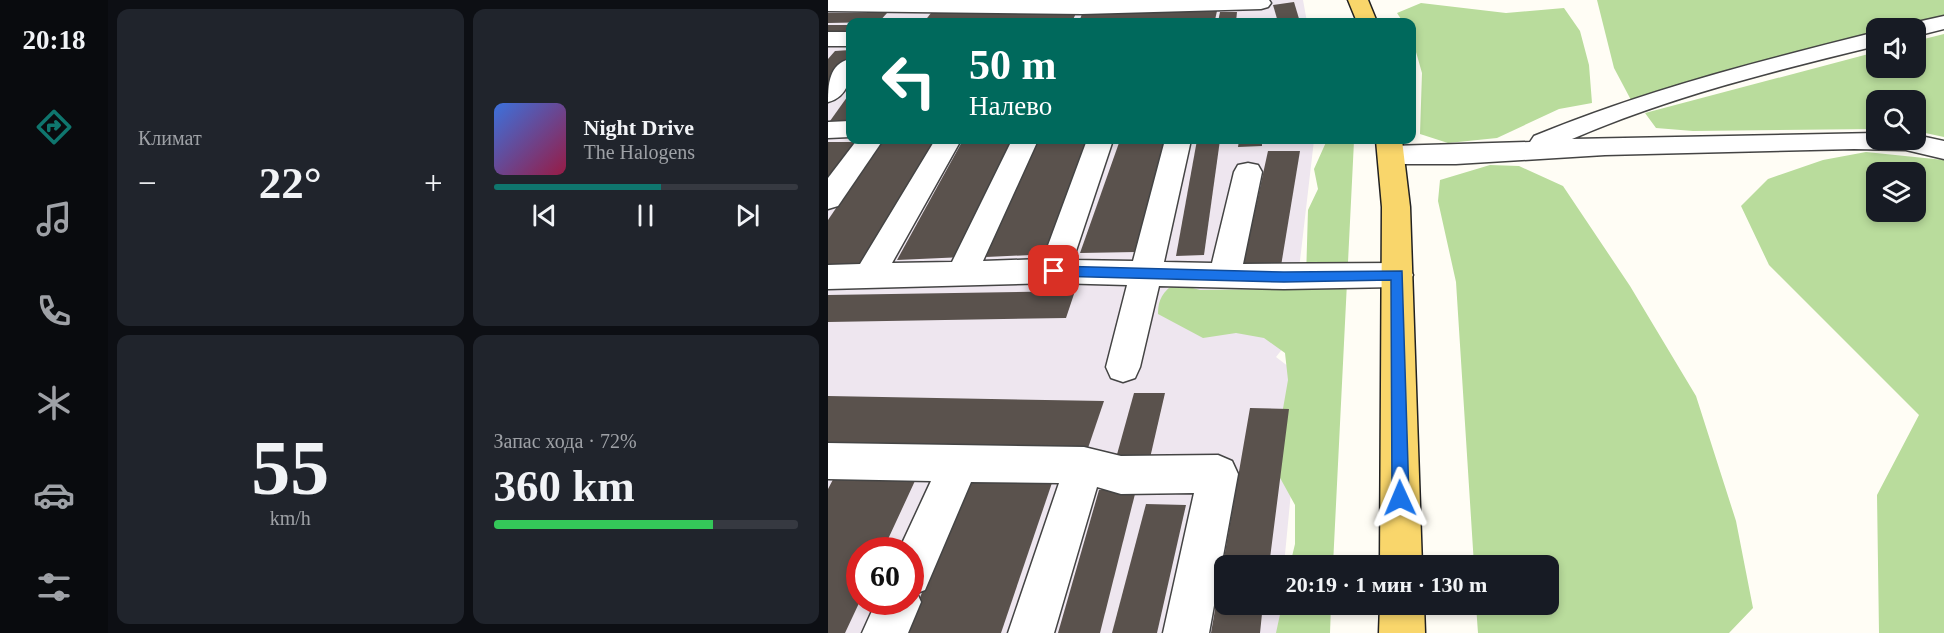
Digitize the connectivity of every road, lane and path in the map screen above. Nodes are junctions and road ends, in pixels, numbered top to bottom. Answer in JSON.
{"nodes":[{"id":1,"x":1358,"y":0,"type":"edge"},
{"id":2,"x":880,"y":2,"type":"edge"},
{"id":3,"x":945,"y":2,"type":"edge"},
{"id":4,"x":1211,"y":2,"type":"edge"},
{"id":5,"x":1146,"y":3,"type":"edge"},
{"id":6,"x":1013,"y":4,"type":"edge"},
{"id":7,"x":1083,"y":4,"type":"edge"},
{"id":8,"x":828,"y":5,"type":"edge"},
{"id":9,"x":1262,"y":9,"type":"edge"},
{"id":10,"x":1365,"y":18,"type":"edge"},
{"id":11,"x":1944,"y":22,"type":"edge"},
{"id":12,"x":1926,"y":26,"type":"edge"},
{"id":13,"x":828,"y":39,"type":"edge"},
{"id":14,"x":846,"y":39,"type":"edge"},
{"id":15,"x":1866,"y":42,"type":"edge"},
{"id":16,"x":846,"y":71,"type":"edge"},
{"id":17,"x":828,"y":95,"type":"edge"},
{"id":18,"x":846,"y":129,"type":"edge"},
{"id":19,"x":828,"y":130,"type":"edge"},
{"id":20,"x":867,"y":144,"type":"edge"},
{"id":21,"x":946,"y":144,"type":"edge"},
{"id":22,"x":1023,"y":144,"type":"edge"},
{"id":23,"x":1099,"y":144,"type":"edge"},
{"id":24,"x":1177,"y":144,"type":"edge"},
{"id":25,"x":1390,"y":147,"type":"edge"},
{"id":26,"x":1944,"y":150,"type":"edge"},
{"id":27,"x":1522,"y":151,"type":"junction"},
{"id":28,"x":1248,"y":172,"type":"dead end"},
{"id":29,"x":828,"y":199,"type":"edge"},
{"id":30,"x":1054,"y":271,"type":"junction"},
{"id":31,"x":1146,"y":272,"type":"junction"},
{"id":32,"x":962,"y":273,"type":"junction"},
{"id":33,"x":1225,"y":274,"type":"junction"},
{"id":34,"x":1397,"y":274,"type":"junction"},
{"id":35,"x":869,"y":276,"type":"junction"},
{"id":36,"x":828,"y":277,"type":"edge"},
{"id":37,"x":1123,"y":367,"type":"dead end"},
{"id":38,"x":828,"y":461,"type":"edge"},
{"id":39,"x":959,"y":463,"type":"junction"},
{"id":40,"x":1083,"y":465,"type":"junction"},
{"id":41,"x":924,"y":542,"type":"edge"},
{"id":42,"x":1401,"y":555,"type":"edge"},
{"id":43,"x":893,"y":615,"type":"edge"},
{"id":44,"x":1402,"y":615,"type":"edge"},
{"id":45,"x":885,"y":633,"type":"edge"},
{"id":46,"x":1030,"y":633,"type":"edge"},
{"id":47,"x":1186,"y":633,"type":"edge"},
{"id":48,"x":1402,"y":633,"type":"edge"}],
"edges":[{"from":1,"to":10,"type":"main road"},
{"from":2,"to":3,"type":"lane"},
{"from":2,"to":8,"type":"lane"},
{"from":3,"to":6,"type":"lane"},
{"from":4,"to":5,"type":"lane"},
{"from":4,"to":9,"type":"lane"},
{"from":5,"to":7,"type":"lane"},
{"from":6,"to":7,"type":"lane"},
{"from":11,"to":12,"type":"lane"},
{"from":13,"to":14,"type":"lane"},
{"from":15,"to":27,"type":"lane"},
{"from":16,"to":17,"type":"lane"},
{"from":18,"to":19,"type":"lane"},
{"from":20,"to":29,"type":"lane"},
{"from":21,"to":35,"type":"lane"},
{"from":22,"to":32,"type":"lane"},
{"from":23,"to":30,"type":"lane"},
{"from":24,"to":31,"type":"lane"},
{"from":25,"to":27,"type":"lane"},
{"from":25,"to":34,"type":"main road"},
{"from":26,"to":27,"type":"lane"},
{"from":28,"to":33,"type":"lane"},
{"from":30,"to":31,"type":"lane"},
{"from":30,"to":32,"type":"lane"},
{"from":31,"to":33,"type":"lane"},
{"from":31,"to":37,"type":"lane"},
{"from":32,"to":35,"type":"lane"},
{"from":33,"to":34,"type":"lane"},
{"from":34,"to":42,"type":"main road"},
{"from":35,"to":36,"type":"lane"},
{"from":38,"to":39,"type":"lane"},
{"from":39,"to":40,"type":"lane"},
{"from":39,"to":41,"type":"lane"},
{"from":40,"to":46,"type":"lane"},
{"from":40,"to":47,"type":"lane"},
{"from":43,"to":45,"type":"lane"},
{"from":44,"to":48,"type":"main road"}]}
